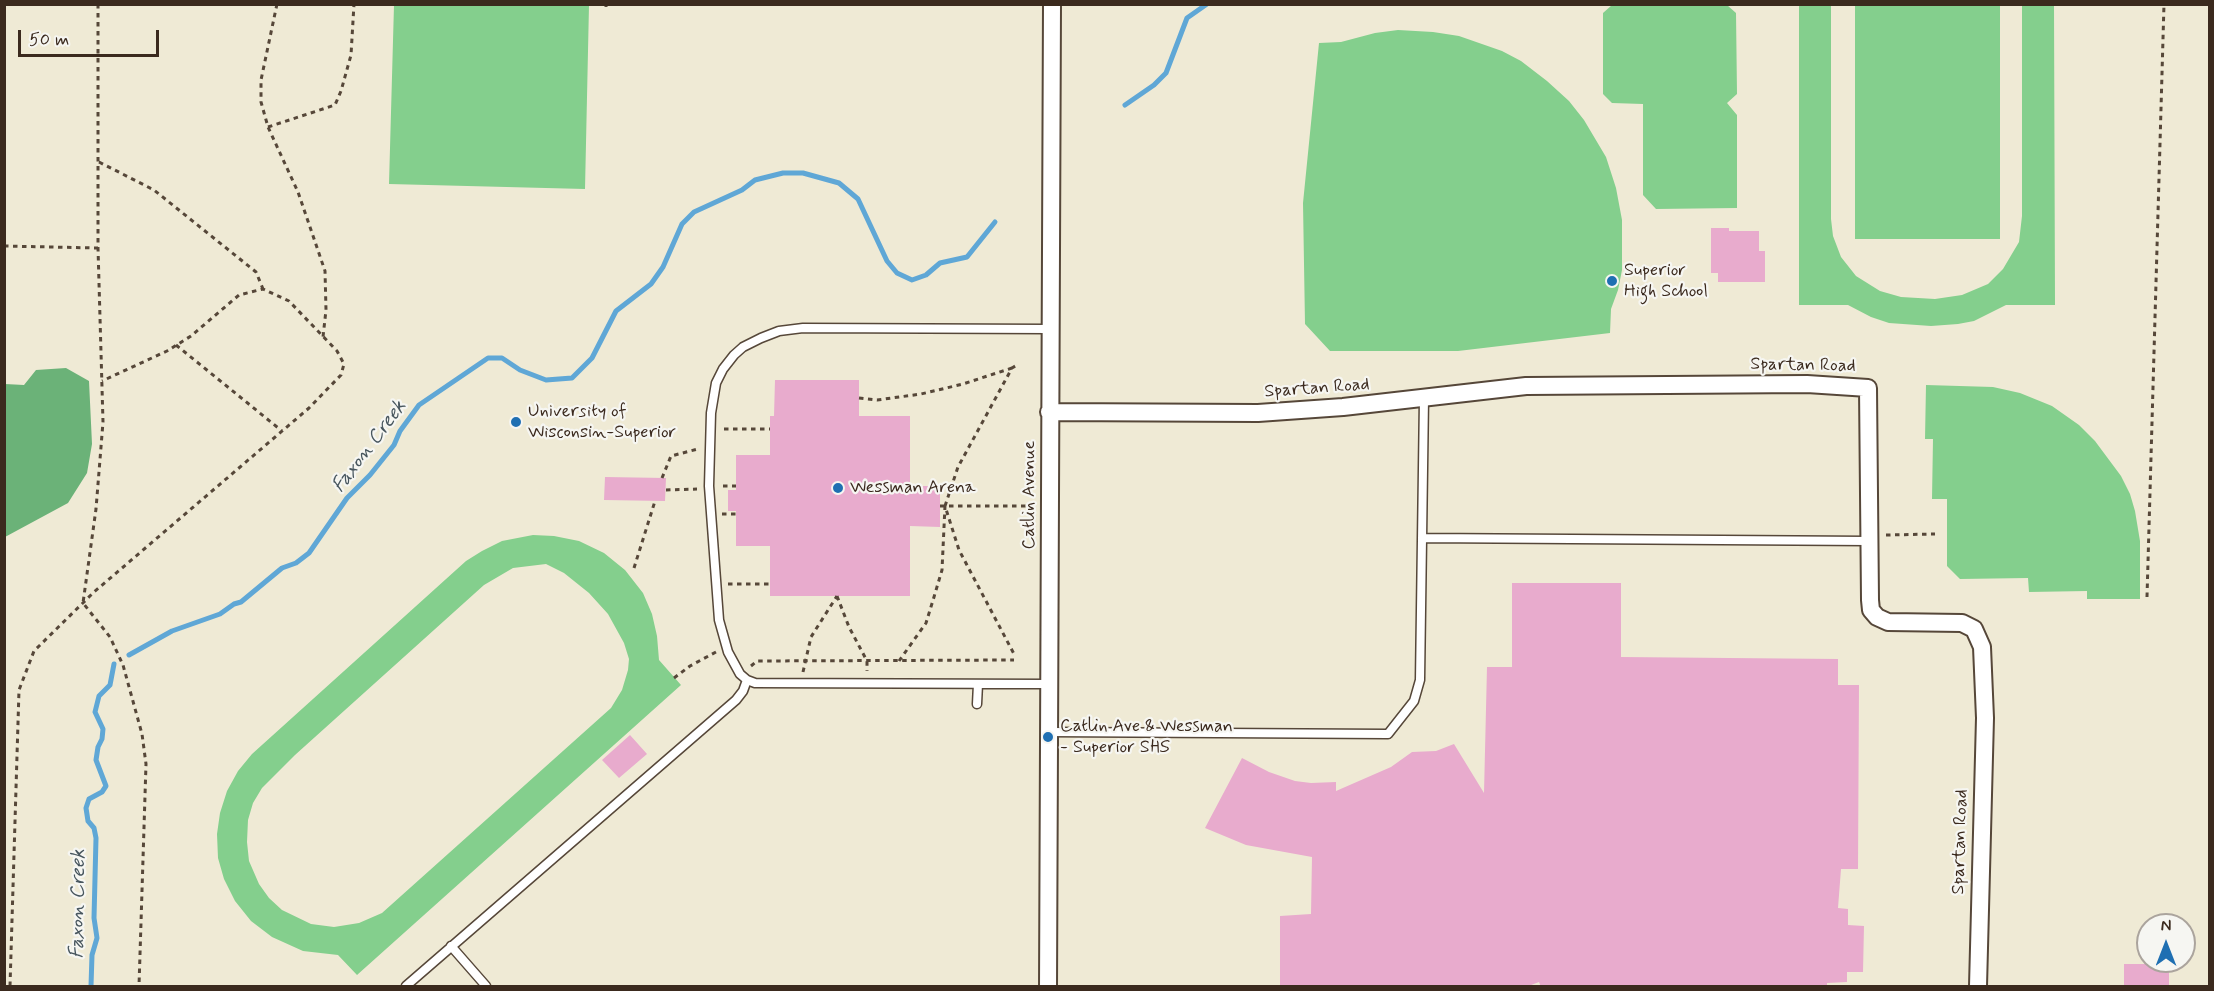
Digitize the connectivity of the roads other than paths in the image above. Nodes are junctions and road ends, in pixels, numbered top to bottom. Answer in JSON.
{"nodes":[{"id":1,"x":1052,"y":4,"type":"edge"},
{"id":2,"x":1050,"y":330,"type":"junction"},
{"id":3,"x":1424,"y":398,"type":"junction"},
{"id":4,"x":1049,"y":412,"type":"junction"},
{"id":5,"x":1423,"y":538,"type":"junction"},
{"id":6,"x":1869,"y":538,"type":"junction"},
{"id":7,"x":744,"y":677,"type":"junction"},
{"id":8,"x":978,"y":684,"type":"junction"},
{"id":9,"x":1049,"y":684,"type":"junction"},
{"id":10,"x":976,"y":704,"type":"dead end"},
{"id":11,"x":1048,"y":732,"type":"junction"},
{"id":12,"x":451,"y":946,"type":"junction"},
{"id":13,"x":406,"y":987,"type":"edge"},
{"id":14,"x":486,"y":987,"type":"edge"},
{"id":15,"x":1048,"y":987,"type":"edge"},
{"id":16,"x":1978,"y":987,"type":"edge"}],
"edges":[{"from":1,"to":2,"type":"street","name":"Catlin Avenue"},
{"from":2,"to":4,"type":"street","name":"Catlin Avenue"},
{"from":2,"to":7,"type":"lane"},
{"from":3,"to":4,"type":"street","name":"Spartan Road"},
{"from":3,"to":5,"type":"lane"},
{"from":3,"to":6,"type":"street","name":"Spartan Road"},
{"from":4,"to":9,"type":"street","name":"Catlin Avenue"},
{"from":5,"to":6,"type":"lane"},
{"from":5,"to":11,"type":"lane"},
{"from":6,"to":16,"type":"street","name":"Spartan Road"},
{"from":7,"to":8,"type":"lane"},
{"from":7,"to":12,"type":"lane"},
{"from":8,"to":9,"type":"lane"},
{"from":8,"to":10,"type":"lane"},
{"from":9,"to":11,"type":"street","name":"Catlin Avenue"},
{"from":11,"to":15,"type":"street","name":"Catlin Avenue"},
{"from":12,"to":13,"type":"lane"},
{"from":12,"to":14,"type":"lane"}]}
